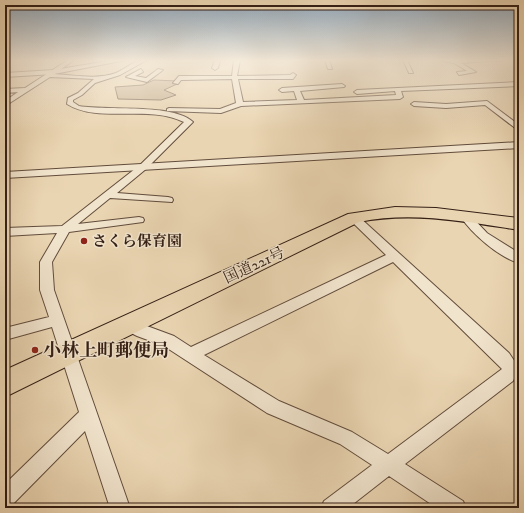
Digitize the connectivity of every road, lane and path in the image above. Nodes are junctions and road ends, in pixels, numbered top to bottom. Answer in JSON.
{"nodes":[{"id":1,"x":34,"y":84,"type":"edge"},
{"id":2,"x":91,"y":84,"type":"edge"},
{"id":3,"x":236,"y":84,"type":"edge"},
{"id":4,"x":401,"y":84,"type":"edge"},
{"id":5,"x":519,"y":84,"type":"edge"},
{"id":6,"x":342,"y":86,"type":"dead end"},
{"id":7,"x":296,"y":89,"type":"junction"},
{"id":8,"x":397,"y":89,"type":"junction"},
{"id":9,"x":25,"y":90,"type":"junction"},
{"id":10,"x":282,"y":90,"type":"dead end"},
{"id":11,"x":5,"y":91,"type":"edge"},
{"id":12,"x":379,"y":91,"type":"junction"},
{"id":13,"x":380,"y":99,"type":"junction"},
{"id":14,"x":301,"y":101,"type":"junction"},
{"id":15,"x":339,"y":101,"type":"junction"},
{"id":16,"x":5,"y":104,"type":"edge"},
{"id":17,"x":240,"y":104,"type":"junction"},
{"id":18,"x":414,"y":104,"type":"dead end"},
{"id":19,"x":152,"y":112,"type":"junction"},
{"id":20,"x":519,"y":129,"type":"edge"},
{"id":21,"x":517,"y":147,"type":"edge"},
{"id":22,"x":143,"y":167,"type":"junction"},
{"id":23,"x":5,"y":175,"type":"edge"},
{"id":24,"x":106,"y":195,"type":"junction"},
{"id":25,"x":168,"y":200,"type":"dead end"},
{"id":26,"x":466,"y":217,"type":"junction"},
{"id":27,"x":354,"y":218,"type":"junction"},
{"id":28,"x":139,"y":220,"type":"dead end"},
{"id":29,"x":519,"y":224,"type":"edge"},
{"id":30,"x":65,"y":229,"type":"junction"},
{"id":31,"x":5,"y":232,"type":"edge"},
{"id":32,"x":394,"y":256,"type":"junction"},
{"id":33,"x":519,"y":259,"type":"edge"},
{"id":34,"x":58,"y":320,"type":"junction"},
{"id":35,"x":128,"y":325,"type":"junction"},
{"id":36,"x":5,"y":334,"type":"edge"},
{"id":37,"x":69,"y":353,"type":"junction"},
{"id":38,"x":190,"y":354,"type":"junction"},
{"id":39,"x":5,"y":384,"type":"edge"},
{"id":40,"x":88,"y":415,"type":"junction"},
{"id":41,"x":388,"y":465,"type":"junction"},
{"id":42,"x":5,"y":498,"type":"edge"},
{"id":43,"x":120,"y":508,"type":"edge"},
{"id":44,"x":331,"y":508,"type":"edge"},
{"id":45,"x":456,"y":508,"type":"edge"}],
"edges":[{"from":1,"to":9,"type":"street"},
{"from":2,"to":19,"type":"street"},
{"from":3,"to":17,"type":"street"},
{"from":4,"to":12,"type":"street"},
{"from":5,"to":8,"type":"street"},
{"from":6,"to":7,"type":"street"},
{"from":7,"to":10,"type":"street"},
{"from":7,"to":14,"type":"street"},
{"from":8,"to":12,"type":"street"},
{"from":8,"to":13,"type":"street"},
{"from":9,"to":11,"type":"street"},
{"from":9,"to":16,"type":"street"},
{"from":12,"to":13,"type":"street"},
{"from":12,"to":15,"type":"street"},
{"from":13,"to":15,"type":"street"},
{"from":14,"to":15,"type":"street"},
{"from":14,"to":17,"type":"street"},
{"from":17,"to":19,"type":"street"},
{"from":18,"to":20,"type":"street"},
{"from":19,"to":22,"type":"street"},
{"from":21,"to":22,"type":"street"},
{"from":22,"to":23,"type":"street"},
{"from":22,"to":24,"type":"street"},
{"from":24,"to":25,"type":"street"},
{"from":24,"to":30,"type":"street"},
{"from":26,"to":27,"type":"highway","name":"国道221号"},
{"from":26,"to":29,"type":"highway","name":"国道221号"},
{"from":26,"to":33,"type":"street"},
{"from":27,"to":32,"type":"street"},
{"from":27,"to":35,"type":"highway","name":"国道221号"},
{"from":28,"to":30,"type":"street"},
{"from":30,"to":31,"type":"street"},
{"from":30,"to":34,"type":"street"},
{"from":32,"to":38,"type":"street"},
{"from":32,"to":41,"type":"street"},
{"from":34,"to":36,"type":"street"},
{"from":34,"to":37,"type":"street"},
{"from":35,"to":37,"type":"highway","name":"国道221号"},
{"from":35,"to":38,"type":"street"},
{"from":37,"to":39,"type":"highway","name":"国道221号"},
{"from":37,"to":40,"type":"street"},
{"from":38,"to":41,"type":"street"},
{"from":40,"to":42,"type":"street"},
{"from":40,"to":43,"type":"street"},
{"from":41,"to":44,"type":"street"},
{"from":41,"to":45,"type":"street"}]}
